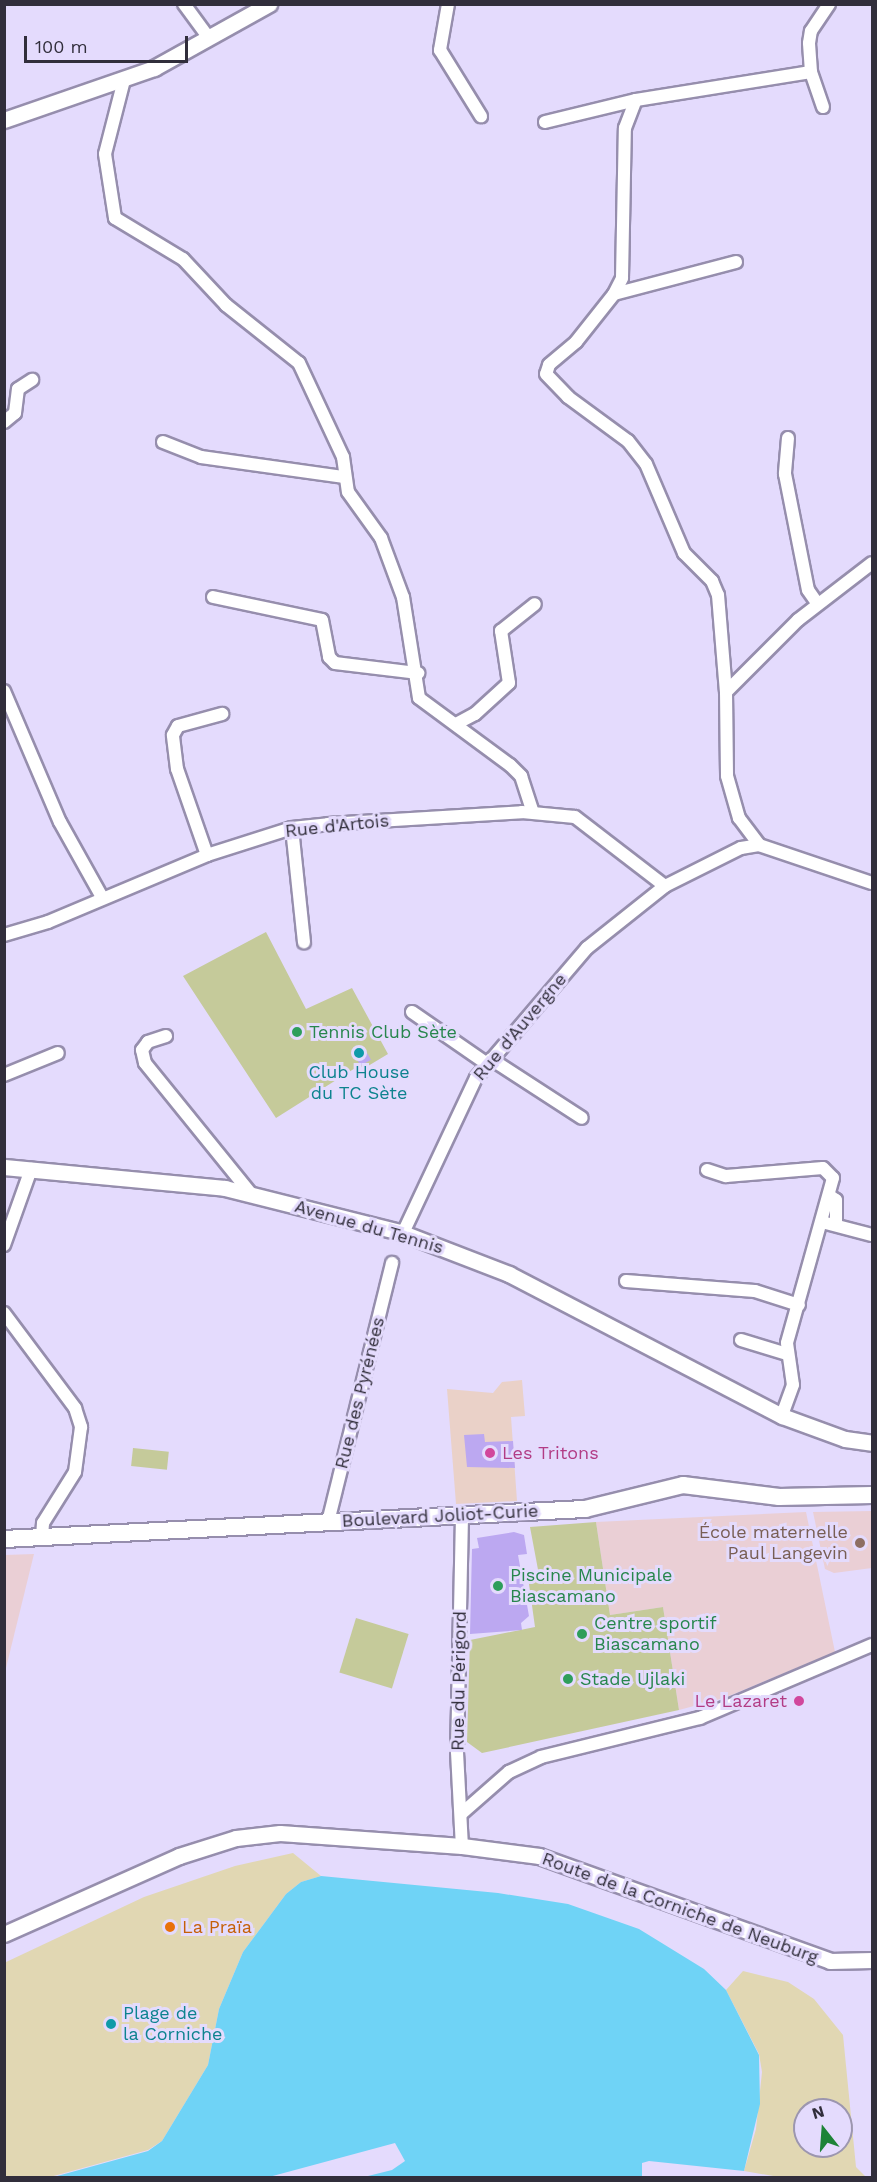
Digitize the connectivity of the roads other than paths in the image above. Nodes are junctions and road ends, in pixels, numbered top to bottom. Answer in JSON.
{"nodes":[{"id":1,"x":184,"y":4,"type":"edge"},
{"id":2,"x":268,"y":4,"type":"edge"},
{"id":3,"x":448,"y":4,"type":"edge"},
{"id":4,"x":829,"y":4,"type":"edge"},
{"id":5,"x":209,"y":38,"type":"junction"},
{"id":6,"x":811,"y":72,"type":"junction"},
{"id":7,"x":124,"y":80,"type":"junction"},
{"id":8,"x":636,"y":100,"type":"junction"},
{"id":9,"x":823,"y":107,"type":"dead end"},
{"id":10,"x":482,"y":116,"type":"dead end"},
{"id":11,"x":4,"y":120,"type":"edge"},
{"id":12,"x":545,"y":122,"type":"dead end"},
{"id":13,"x":736,"y":262,"type":"dead end"},
{"id":14,"x":614,"y":294,"type":"junction"},
{"id":15,"x":32,"y":380,"type":"dead end"},
{"id":16,"x":4,"y":422,"type":"edge"},
{"id":17,"x":788,"y":438,"type":"dead end"},
{"id":18,"x":163,"y":442,"type":"dead end"},
{"id":19,"x":343,"y":477,"type":"junction"},
{"id":20,"x":873,"y":563,"type":"edge"},
{"id":21,"x":213,"y":597,"type":"dead end"},
{"id":22,"x":817,"y":603,"type":"junction"},
{"id":23,"x":535,"y":604,"type":"dead end"},
{"id":24,"x":418,"y":673,"type":"junction"},
{"id":25,"x":4,"y":691,"type":"edge"},
{"id":26,"x":726,"y":692,"type":"junction"},
{"id":27,"x":8,"y":714,"type":"edge"},
{"id":28,"x":222,"y":714,"type":"dead end"},
{"id":29,"x":456,"y":724,"type":"junction"},
{"id":30,"x":533,"y":812,"type":"junction"},
{"id":31,"x":292,"y":828,"type":"junction"},
{"id":32,"x":759,"y":845,"type":"junction"},
{"id":33,"x":207,"y":855,"type":"junction"},
{"id":34,"x":873,"y":883,"type":"edge"},
{"id":35,"x":665,"y":886,"type":"junction"},
{"id":36,"x":102,"y":897,"type":"junction"},
{"id":37,"x":4,"y":935,"type":"edge"},
{"id":38,"x":304,"y":942,"type":"dead end"},
{"id":39,"x":412,"y":1012,"type":"dead end"},
{"id":40,"x":166,"y":1036,"type":"dead end"},
{"id":41,"x":58,"y":1053,"type":"dead end"},
{"id":42,"x":489,"y":1061,"type":"junction"},
{"id":43,"x":4,"y":1075,"type":"edge"},
{"id":44,"x":582,"y":1118,"type":"dead end"},
{"id":45,"x":4,"y":1167,"type":"edge"},
{"id":46,"x":32,"y":1169,"type":"junction"},
{"id":47,"x":707,"y":1170,"type":"dead end"},
{"id":48,"x":252,"y":1195,"type":"junction"},
{"id":49,"x":830,"y":1196,"type":"junction"},
{"id":50,"x":822,"y":1222,"type":"junction"},
{"id":51,"x":836,"y":1224,"type":"junction"},
{"id":52,"x":404,"y":1233,"type":"junction"},
{"id":53,"x":873,"y":1235,"type":"edge"},
{"id":54,"x":4,"y":1245,"type":"edge"},
{"id":55,"x":392,"y":1263,"type":"dead end"},
{"id":56,"x":626,"y":1281,"type":"dead end"},
{"id":57,"x":799,"y":1305,"type":"junction"},
{"id":58,"x":4,"y":1312,"type":"edge"},
{"id":59,"x":741,"y":1340,"type":"dead end"},
{"id":60,"x":787,"y":1354,"type":"junction"},
{"id":61,"x":782,"y":1416,"type":"junction"},
{"id":62,"x":873,"y":1443,"type":"edge"},
{"id":63,"x":873,"y":1495,"type":"edge"},
{"id":64,"x":462,"y":1516,"type":"junction"},
{"id":65,"x":328,"y":1522,"type":"junction"},
{"id":66,"x":42,"y":1537,"type":"junction"},
{"id":67,"x":4,"y":1539,"type":"edge"},
{"id":68,"x":873,"y":1645,"type":"edge"},
{"id":69,"x":461,"y":1814,"type":"junction"},
{"id":70,"x":462,"y":1846,"type":"junction"},
{"id":71,"x":4,"y":1934,"type":"edge"},
{"id":72,"x":873,"y":1960,"type":"edge"}],
"edges":[{"from":1,"to":5,"type":"street"},
{"from":2,"to":5,"type":"street"},
{"from":3,"to":10,"type":"street"},
{"from":4,"to":6,"type":"street"},
{"from":5,"to":7,"type":"street"},
{"from":6,"to":8,"type":"street"},
{"from":6,"to":9,"type":"street"},
{"from":7,"to":11,"type":"street"},
{"from":7,"to":19,"type":"street"},
{"from":8,"to":12,"type":"street"},
{"from":8,"to":14,"type":"street"},
{"from":13,"to":14,"type":"street"},
{"from":14,"to":26,"type":"street"},
{"from":15,"to":16,"type":"street"},
{"from":17,"to":22,"type":"street"},
{"from":18,"to":19,"type":"street"},
{"from":19,"to":24,"type":"street"},
{"from":20,"to":22,"type":"street"},
{"from":21,"to":24,"type":"street"},
{"from":22,"to":26,"type":"street"},
{"from":23,"to":29,"type":"street"},
{"from":24,"to":29,"type":"street"},
{"from":25,"to":27,"type":"street"},
{"from":26,"to":32,"type":"street"},
{"from":27,"to":36,"type":"street"},
{"from":28,"to":33,"type":"street"},
{"from":29,"to":30,"type":"street"},
{"from":30,"to":31,"type":"street","name":"Rue d'Artois"},
{"from":30,"to":35,"type":"street","name":"Rue d'Artois"},
{"from":31,"to":33,"type":"street","name":"Rue d'Artois"},
{"from":31,"to":38,"type":"street"},
{"from":32,"to":34,"type":"street"},
{"from":32,"to":35,"type":"street","name":"Rue d'Auvergne"},
{"from":33,"to":36,"type":"street","name":"Rue d'Artois"},
{"from":35,"to":42,"type":"street","name":"Rue d'Auvergne"},
{"from":36,"to":37,"type":"street","name":"Rue d'Artois"},
{"from":39,"to":42,"type":"street"},
{"from":40,"to":48,"type":"street"},
{"from":41,"to":43,"type":"street"},
{"from":42,"to":44,"type":"street"},
{"from":42,"to":52,"type":"street","name":"Rue d'Auvergne"},
{"from":45,"to":46,"type":"street","name":"Avenue du Tennis"},
{"from":46,"to":48,"type":"street","name":"Avenue du Tennis"},
{"from":46,"to":54,"type":"street"},
{"from":47,"to":49,"type":"street"},
{"from":48,"to":52,"type":"street","name":"Avenue du Tennis"},
{"from":49,"to":50,"type":"street"},
{"from":49,"to":51,"type":"street"},
{"from":50,"to":51,"type":"street"},
{"from":50,"to":57,"type":"street"},
{"from":51,"to":53,"type":"street"},
{"from":52,"to":61,"type":"street","name":"Avenue du Tennis"},
{"from":55,"to":65,"type":"street","name":"Rue des Pyrénées"},
{"from":56,"to":57,"type":"street"},
{"from":57,"to":60,"type":"street"},
{"from":58,"to":66,"type":"street"},
{"from":59,"to":60,"type":"street"},
{"from":60,"to":61,"type":"street"},
{"from":61,"to":62,"type":"street","name":"Avenue du Tennis"},
{"from":63,"to":64,"type":"main road","name":"Boulevard Joliot-Curie"},
{"from":64,"to":65,"type":"main road","name":"Boulevard Joliot-Curie"},
{"from":64,"to":69,"type":"street","name":"Rue du Périgord"},
{"from":65,"to":66,"type":"main road","name":"Boulevard Joliot-Curie"},
{"from":66,"to":67,"type":"main road","name":"Boulevard Joliot-Curie"},
{"from":68,"to":69,"type":"street"},
{"from":69,"to":70,"type":"street","name":"Rue du Périgord"},
{"from":70,"to":71,"type":"street","name":"Route de la Corniche de Neuburg"},
{"from":70,"to":72,"type":"street","name":"Route de la Corniche de Neuburg"}]}
